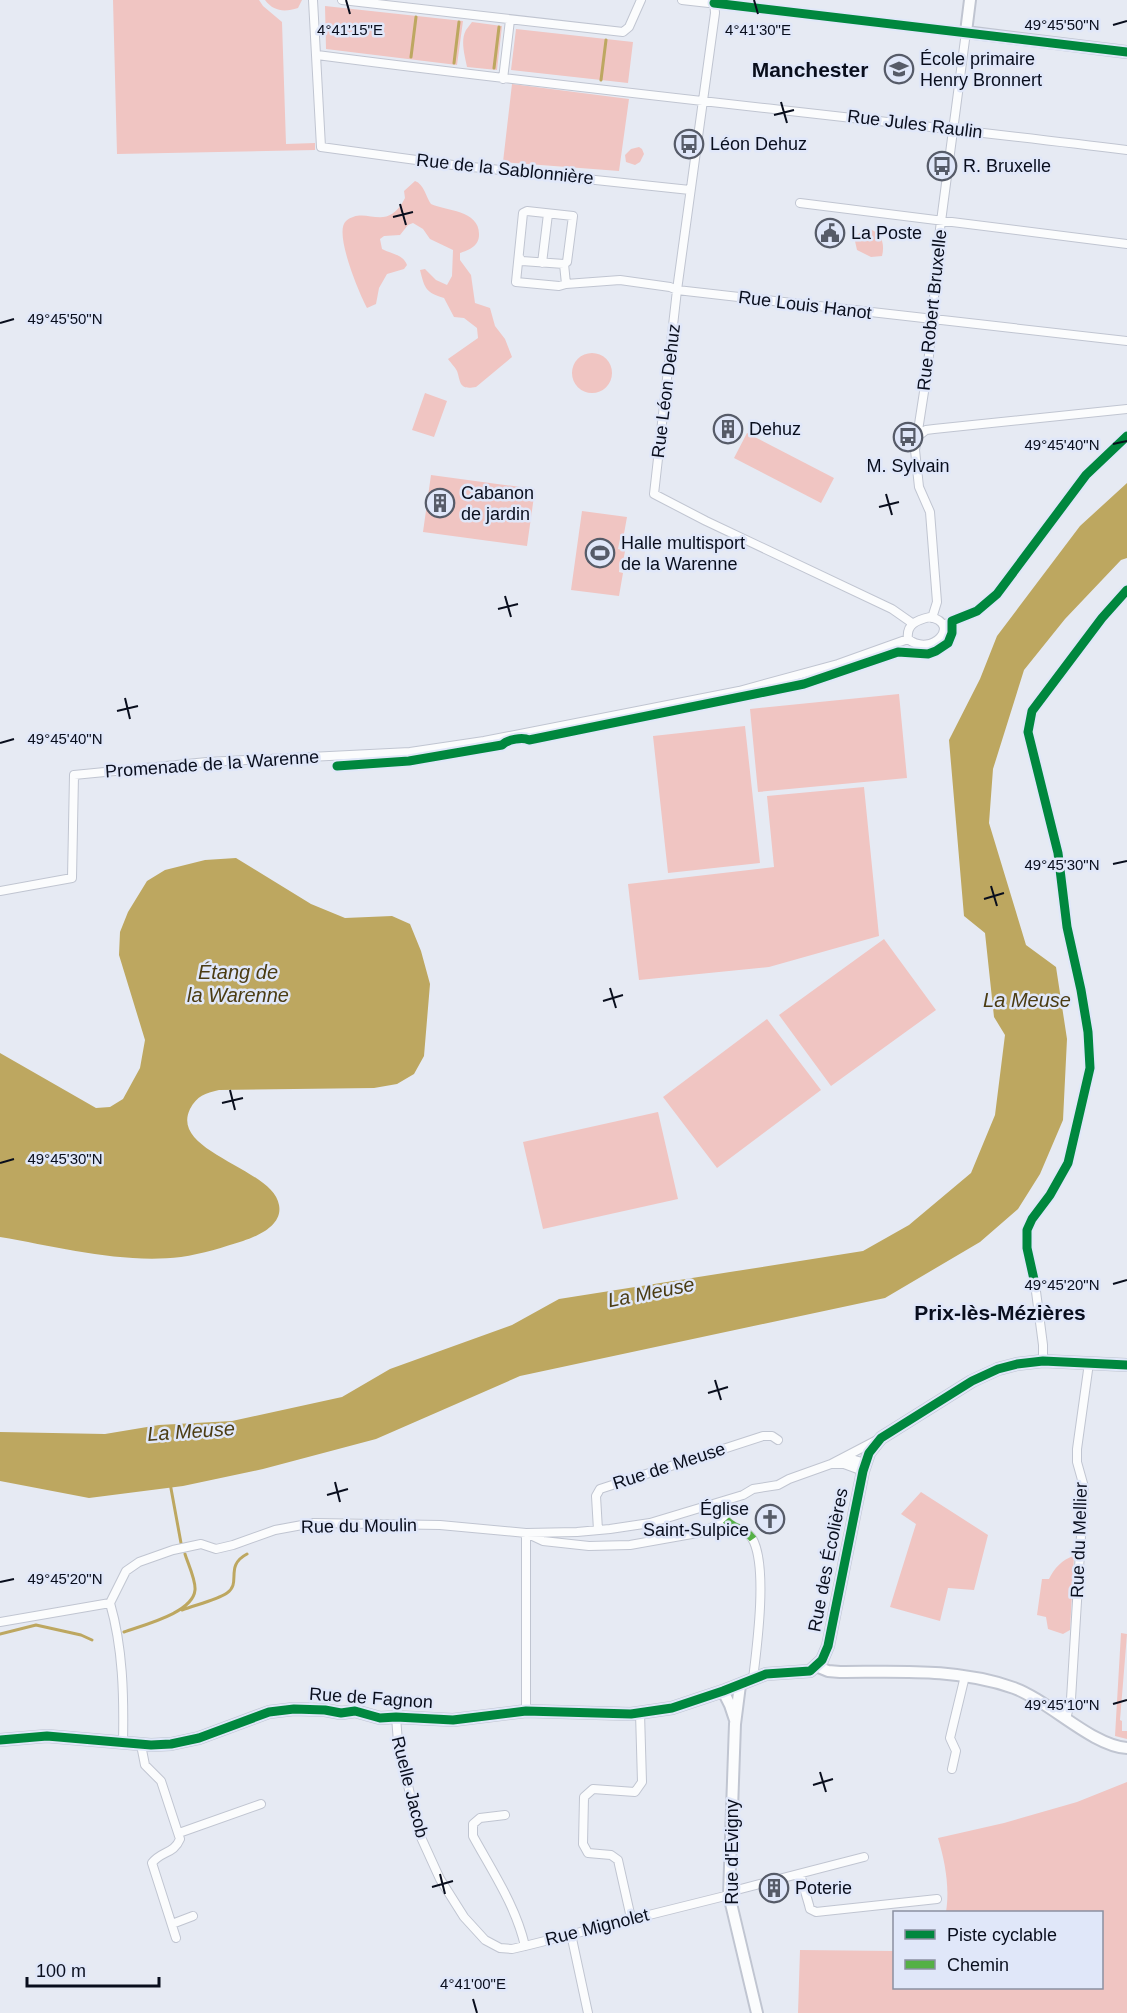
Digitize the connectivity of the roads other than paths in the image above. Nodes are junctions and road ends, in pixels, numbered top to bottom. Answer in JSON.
{"nodes":[{"id":1,"x":313,"y":0,"type":"edge"},
{"id":2,"x":342,"y":0,"type":"edge"},
{"id":3,"x":641,"y":0,"type":"edge"},
{"id":4,"x":682,"y":0,"type":"edge"},
{"id":5,"x":969,"y":0,"type":"edge"},
{"id":6,"x":714,"y":2,"type":"edge"},
{"id":7,"x":510,"y":20,"type":"junction"},
{"id":8,"x":966,"y":32,"type":"junction"},
{"id":9,"x":1127,"y":52,"type":"edge"},
{"id":10,"x":316,"y":55,"type":"junction"},
{"id":11,"x":503,"y":79,"type":"junction"},
{"id":12,"x":703,"y":100,"type":"junction"},
{"id":13,"x":953,"y":129,"type":"junction"},
{"id":14,"x":1127,"y":150,"type":"edge"},
{"id":15,"x":690,"y":190,"type":"junction"},
{"id":16,"x":800,"y":204,"type":"dead end"},
{"id":17,"x":548,"y":214,"type":"junction"},
{"id":18,"x":941,"y":221,"type":"junction"},
{"id":19,"x":1127,"y":244,"type":"edge"},
{"id":20,"x":519,"y":257,"type":"junction"},
{"id":21,"x":542,"y":263,"type":"junction"},
{"id":22,"x":564,"y":264,"type":"junction"},
{"id":23,"x":566,"y":284,"type":"junction"},
{"id":24,"x":677,"y":290,"type":"junction"},
{"id":25,"x":932,"y":320,"type":"junction"},
{"id":26,"x":1127,"y":341,"type":"edge"},
{"id":27,"x":1127,"y":409,"type":"edge"},
{"id":28,"x":1127,"y":436,"type":"edge"},
{"id":29,"x":917,"y":437,"type":"junction"},
{"id":30,"x":932,"y":618,"type":"junction"},
{"id":31,"x":912,"y":623,"type":"junction"},
{"id":32,"x":943,"y":624,"type":"junction"},
{"id":33,"x":908,"y":639,"type":"junction"},
{"id":34,"x":0,"y":891,"type":"edge"},
{"id":35,"x":1035,"y":1284,"type":"dead end"},
{"id":36,"x":1043,"y":1361,"type":"junction"},
{"id":37,"x":1089,"y":1363,"type":"junction"},
{"id":38,"x":1127,"y":1365,"type":"edge"},
{"id":39,"x":880,"y":1438,"type":"junction"},
{"id":40,"x":778,"y":1440,"type":"dead end"},
{"id":41,"x":845,"y":1456,"type":"junction"},
{"id":42,"x":831,"y":1464,"type":"junction"},
{"id":43,"x":865,"y":1464,"type":"junction"},
{"id":44,"x":722,"y":1502,"type":"junction"},
{"id":45,"x":726,"y":1520,"type":"junction"},
{"id":46,"x":598,"y":1530,"type":"junction"},
{"id":47,"x":526,"y":1533,"type":"junction"},
{"id":48,"x":110,"y":1603,"type":"junction"},
{"id":49,"x":0,"y":1622,"type":"edge"},
{"id":50,"x":816,"y":1666,"type":"junction"},
{"id":51,"x":965,"y":1676,"type":"junction"},
{"id":52,"x":753,"y":1680,"type":"junction"},
{"id":53,"x":740,"y":1685,"type":"junction"},
{"id":54,"x":723,"y":1691,"type":"junction"},
{"id":55,"x":526,"y":1711,"type":"junction"},
{"id":56,"x":640,"y":1713,"type":"junction"},
{"id":57,"x":396,"y":1717,"type":"junction"},
{"id":58,"x":1066,"y":1719,"type":"junction"},
{"id":59,"x":735,"y":1724,"type":"junction"},
{"id":60,"x":0,"y":1740,"type":"edge"},
{"id":61,"x":123,"y":1743,"type":"junction"},
{"id":62,"x":141,"y":1745,"type":"junction"},
{"id":63,"x":1127,"y":1748,"type":"edge"},
{"id":64,"x":952,"y":1769,"type":"dead end"},
{"id":65,"x":261,"y":1804,"type":"dead end"},
{"id":66,"x":506,"y":1815,"type":"dead end"},
{"id":67,"x":179,"y":1833,"type":"junction"},
{"id":68,"x":864,"y":1857,"type":"dead end"},
{"id":69,"x":800,"y":1874,"type":"junction"},
{"id":70,"x":729,"y":1894,"type":"junction"},
{"id":71,"x":937,"y":1899,"type":"dead end"},
{"id":72,"x":193,"y":1916,"type":"dead end"},
{"id":73,"x":631,"y":1918,"type":"junction"},
{"id":74,"x":172,"y":1924,"type":"junction"},
{"id":75,"x":571,"y":1934,"type":"junction"},
{"id":76,"x":176,"y":1938,"type":"dead end"},
{"id":77,"x":525,"y":1946,"type":"junction"},
{"id":78,"x":588,"y":2013,"type":"edge"},
{"id":79,"x":758,"y":2013,"type":"edge"}],
"edges":[{"from":1,"to":10,"type":"street"},
{"from":2,"to":7,"type":"street"},
{"from":3,"to":7,"type":"street"},
{"from":4,"to":6,"type":"street"},
{"from":5,"to":8,"type":"street","name":"Rue Robert Bruxelle"},
{"from":6,"to":8,"type":"street"},
{"from":6,"to":12,"type":"street","name":"Rue Léon Dehuz"},
{"from":7,"to":11,"type":"street"},
{"from":8,"to":9,"type":"street"},
{"from":8,"to":13,"type":"street","name":"Rue Robert Bruxelle"},
{"from":10,"to":11,"type":"street","name":"Rue Jules Raulin"},
{"from":10,"to":15,"type":"street","name":"Rue de la Sablonnière"},
{"from":11,"to":12,"type":"street","name":"Rue Jules Raulin"},
{"from":12,"to":13,"type":"street","name":"Rue Jules Raulin"},
{"from":12,"to":15,"type":"street","name":"Rue Léon Dehuz"},
{"from":13,"to":14,"type":"street","name":"Rue Jules Raulin"},
{"from":13,"to":18,"type":"street","name":"Rue Robert Bruxelle"},
{"from":15,"to":24,"type":"street","name":"Rue Léon Dehuz"},
{"from":16,"to":18,"type":"street"},
{"from":17,"to":20,"type":"street"},
{"from":17,"to":21,"type":"street"},
{"from":17,"to":22,"type":"street"},
{"from":18,"to":19,"type":"street"},
{"from":18,"to":25,"type":"street","name":"Rue Robert Bruxelle"},
{"from":20,"to":21,"type":"street"},
{"from":20,"to":23,"type":"street","name":"Rue Louis Hanot"},
{"from":21,"to":22,"type":"street"},
{"from":22,"to":23,"type":"street"},
{"from":23,"to":24,"type":"street","name":"Rue Louis Hanot"},
{"from":24,"to":25,"type":"street","name":"Rue Louis Hanot"},
{"from":24,"to":31,"type":"street","name":"Rue Léon Dehuz"},
{"from":25,"to":26,"type":"street","name":"Rue Louis Hanot"},
{"from":25,"to":29,"type":"street","name":"Rue Robert Bruxelle"},
{"from":27,"to":29,"type":"street"},
{"from":28,"to":32,"type":"street"},
{"from":29,"to":30,"type":"street","name":"Rue Robert Bruxelle"},
{"from":30,"to":31,"type":"street"},
{"from":30,"to":32,"type":"street"},
{"from":31,"to":33,"type":"street"},
{"from":32,"to":33,"type":"street"},
{"from":33,"to":34,"type":"street","name":"Promenade de la Warenne"},
{"from":35,"to":36,"type":"street"},
{"from":36,"to":37,"type":"street"},
{"from":36,"to":39,"type":"street"},
{"from":37,"to":38,"type":"street"},
{"from":37,"to":58,"type":"street","name":"Rue du Mellier"},
{"from":39,"to":41,"type":"street","name":"Rue du Moulin"},
{"from":39,"to":43,"type":"street"},
{"from":40,"to":46,"type":"street","name":"Rue de Meuse"},
{"from":41,"to":42,"type":"street","name":"Rue du Moulin"},
{"from":41,"to":43,"type":"street"},
{"from":42,"to":43,"type":"street"},
{"from":42,"to":44,"type":"street","name":"Rue du Moulin"},
{"from":43,"to":50,"type":"street","name":"Rue des Écolières"},
{"from":44,"to":45,"type":"street"},
{"from":44,"to":46,"type":"street","name":"Rue du Moulin"},
{"from":45,"to":47,"type":"street","name":"Rue du Moulin"},
{"from":45,"to":52,"type":"street"},
{"from":46,"to":47,"type":"street","name":"Rue du Moulin"},
{"from":47,"to":48,"type":"street","name":"Rue du Moulin"},
{"from":47,"to":55,"type":"street"},
{"from":48,"to":49,"type":"street"},
{"from":48,"to":61,"type":"street"},
{"from":50,"to":51,"type":"street"},
{"from":50,"to":52,"type":"street","name":"Rue de Fagnon"},
{"from":51,"to":58,"type":"street"},
{"from":51,"to":64,"type":"street"},
{"from":52,"to":53,"type":"street","name":"Rue de Fagnon"},
{"from":53,"to":54,"type":"street","name":"Rue de Fagnon"},
{"from":53,"to":59,"type":"street","name":"Rue d'Evigny"},
{"from":54,"to":56,"type":"street","name":"Rue de Fagnon"},
{"from":54,"to":59,"type":"street","name":"Rue d'Evigny"},
{"from":55,"to":56,"type":"street","name":"Rue de Fagnon"},
{"from":55,"to":57,"type":"street","name":"Rue de Fagnon"},
{"from":56,"to":73,"type":"street"},
{"from":57,"to":62,"type":"street","name":"Rue de Fagnon"},
{"from":57,"to":77,"type":"street","name":"Ruelle Jacob"},
{"from":58,"to":63,"type":"street"},
{"from":59,"to":70,"type":"street","name":"Rue d'Evigny"},
{"from":60,"to":61,"type":"street","name":"Rue de Fagnon"},
{"from":61,"to":62,"type":"street","name":"Rue de Fagnon"},
{"from":62,"to":67,"type":"street"},
{"from":65,"to":67,"type":"street"},
{"from":66,"to":77,"type":"street","name":"Rue Mignolet"},
{"from":67,"to":74,"type":"street"},
{"from":68,"to":69,"type":"street","name":"Rue Mignolet"},
{"from":69,"to":70,"type":"street","name":"Rue Mignolet"},
{"from":69,"to":71,"type":"street"},
{"from":70,"to":73,"type":"street","name":"Rue Mignolet"},
{"from":70,"to":79,"type":"street","name":"Rue d'Evigny"},
{"from":72,"to":74,"type":"street"},
{"from":73,"to":75,"type":"street","name":"Rue Mignolet"},
{"from":74,"to":76,"type":"street"},
{"from":75,"to":77,"type":"street","name":"Rue Mignolet"},
{"from":75,"to":78,"type":"street"}]}
